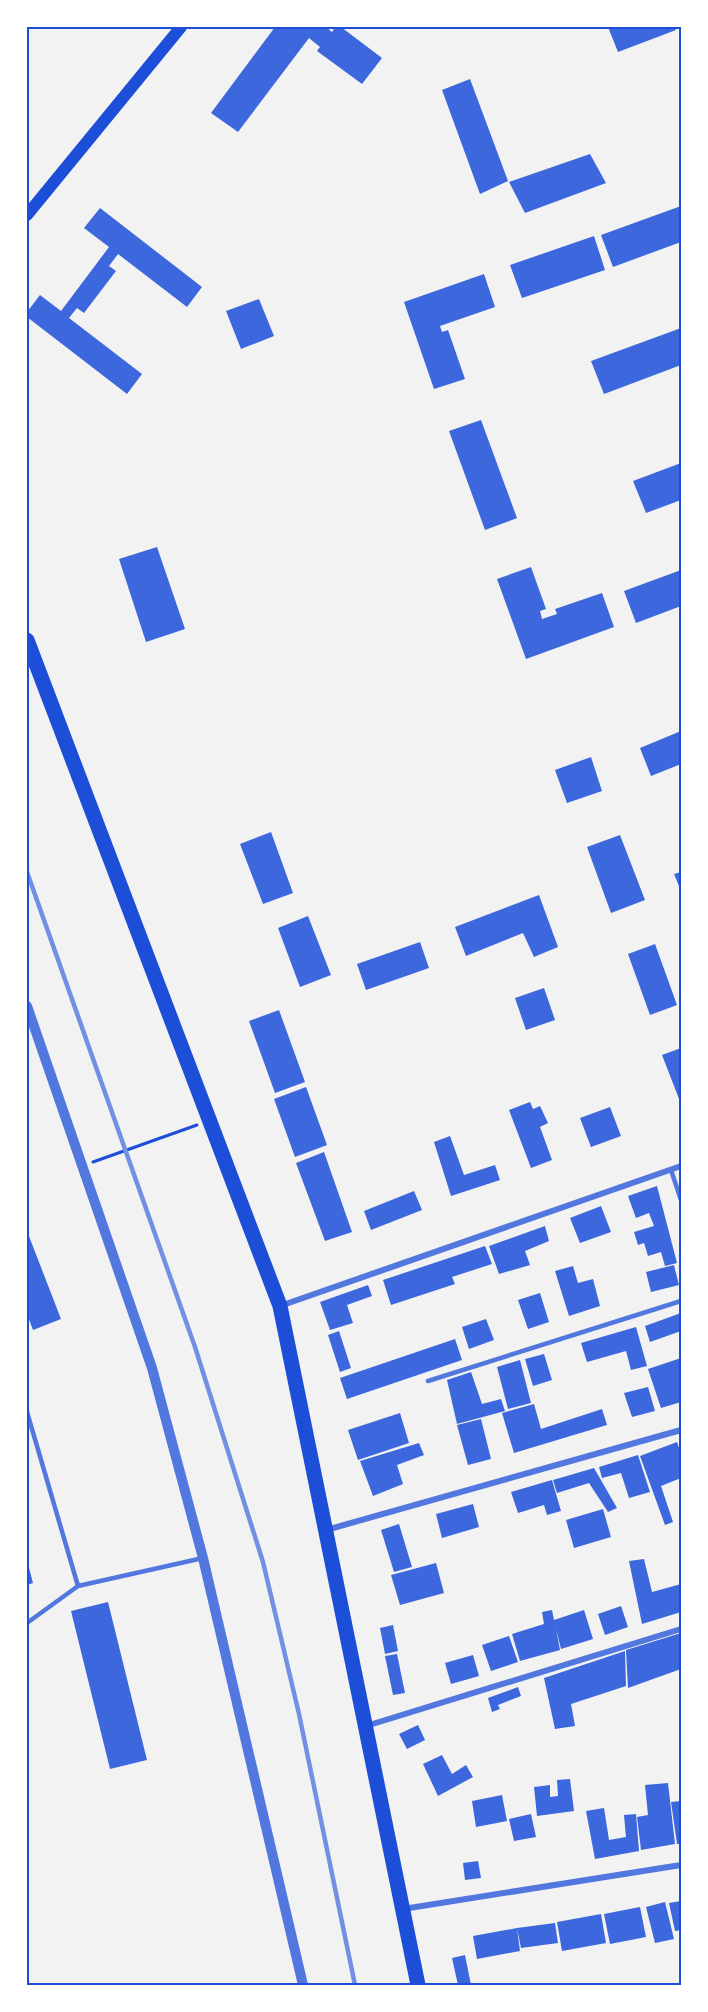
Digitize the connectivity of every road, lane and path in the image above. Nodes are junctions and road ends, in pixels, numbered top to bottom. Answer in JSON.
{"nodes":[{"id":1,"x":181,"y":27,"type":"edge"},
{"id":2,"x":27,"y":215,"type":"edge"},
{"id":3,"x":27,"y":640,"type":"edge"},
{"id":4,"x":27,"y":1006,"type":"edge"},
{"id":5,"x":210,"y":1120,"type":"junction"},
{"id":6,"x":82,"y":1166,"type":"junction"},
{"id":7,"x":681,"y":1166,"type":"edge"},
{"id":8,"x":671,"y":1170,"type":"junction"},
{"id":9,"x":681,"y":1200,"type":"edge"},
{"id":10,"x":681,"y":1301,"type":"edge"},
{"id":11,"x":280,"y":1306,"type":"junction"},
{"id":12,"x":428,"y":1381,"type":"dead end"},
{"id":13,"x":27,"y":1412,"type":"edge"},
{"id":14,"x":681,"y":1430,"type":"edge"},
{"id":15,"x":326,"y":1531,"type":"junction"},
{"id":16,"x":202,"y":1558,"type":"junction"},
{"id":17,"x":78,"y":1586,"type":"junction"},
{"id":18,"x":27,"y":1623,"type":"edge"},
{"id":19,"x":681,"y":1629,"type":"edge"},
{"id":20,"x":366,"y":1726,"type":"junction"},
{"id":21,"x":681,"y":1865,"type":"edge"},
{"id":22,"x":403,"y":1909,"type":"junction"},
{"id":23,"x":303,"y":1985,"type":"edge"},
{"id":24,"x":418,"y":1985,"type":"edge"}],
"edges":[{"from":1,"to":2,"type":"main road"},
{"from":3,"to":5,"type":"main road"},
{"from":4,"to":6,"type":"street"},
{"from":5,"to":6,"type":"path"},
{"from":5,"to":11,"type":"main road"},
{"from":6,"to":16,"type":"street"},
{"from":7,"to":8,"type":"street"},
{"from":8,"to":9,"type":"lane"},
{"from":8,"to":11,"type":"street"},
{"from":10,"to":12,"type":"lane"},
{"from":11,"to":15,"type":"main road"},
{"from":13,"to":17,"type":"lane"},
{"from":14,"to":15,"type":"street"},
{"from":15,"to":20,"type":"main road"},
{"from":16,"to":17,"type":"lane"},
{"from":16,"to":23,"type":"street"},
{"from":17,"to":18,"type":"lane"},
{"from":19,"to":20,"type":"street"},
{"from":20,"to":22,"type":"main road"},
{"from":21,"to":22,"type":"street"},
{"from":22,"to":24,"type":"main road"}]}
